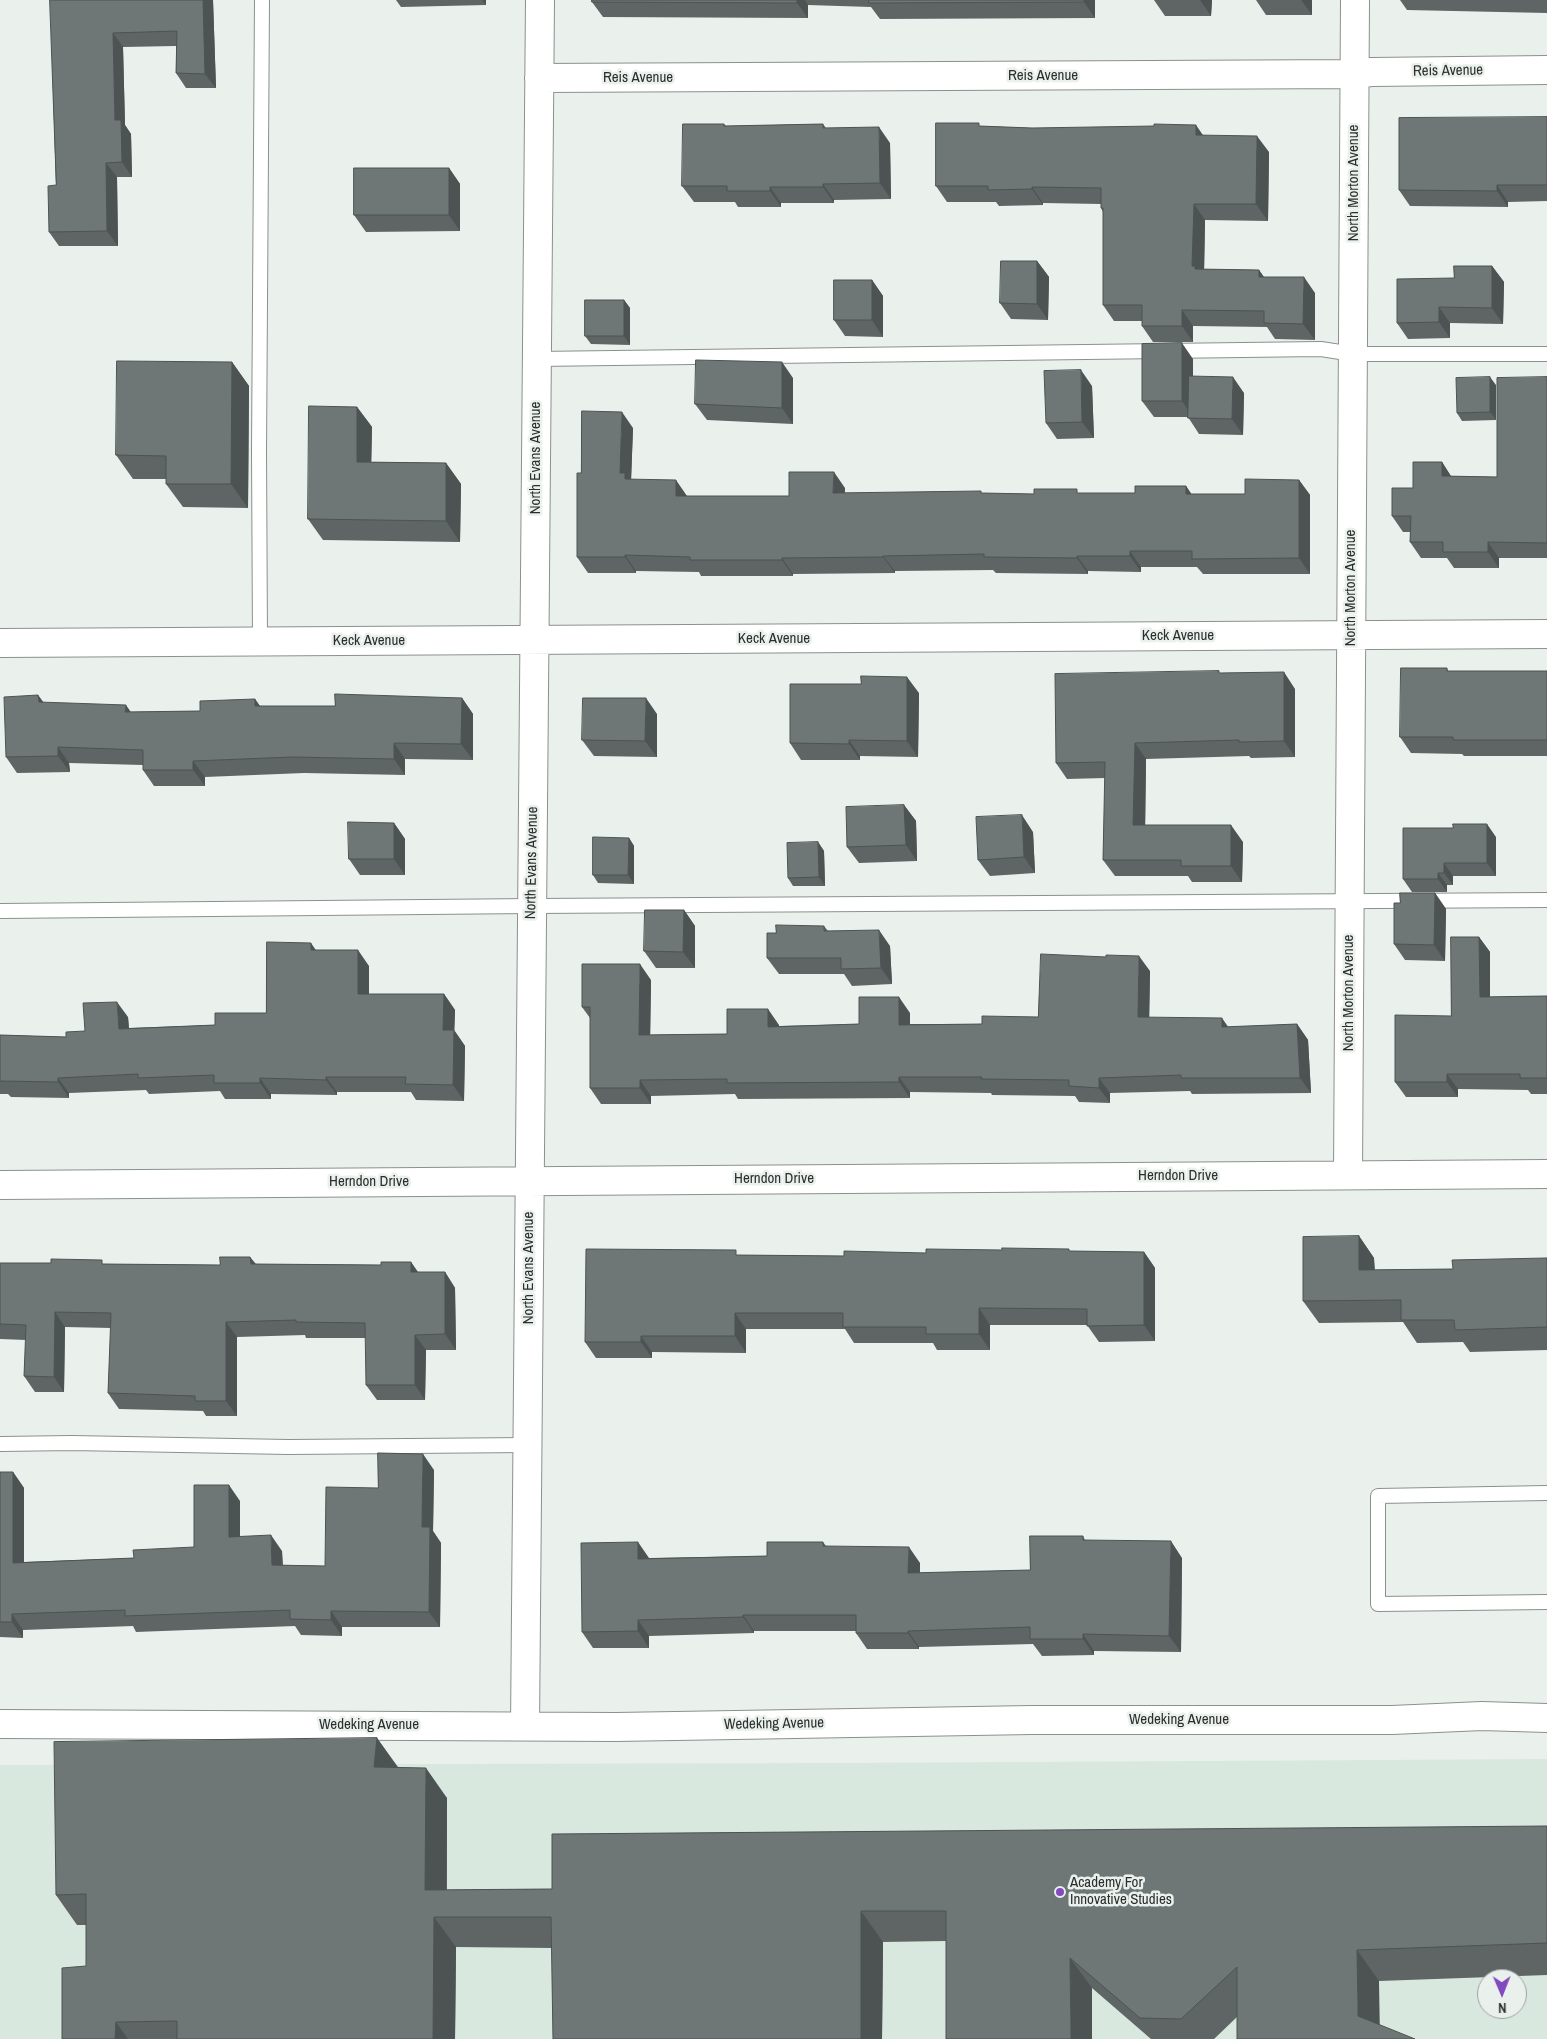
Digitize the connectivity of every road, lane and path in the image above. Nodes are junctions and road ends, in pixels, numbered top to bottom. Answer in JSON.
{"nodes":[{"id":1,"x":262,"y":0,"type":"edge"},
{"id":2,"x":540,"y":0,"type":"edge"},
{"id":3,"x":1355,"y":0,"type":"edge"},
{"id":4,"x":1547,"y":70,"type":"edge"},
{"id":5,"x":1354,"y":74,"type":"junction"},
{"id":6,"x":539,"y":78,"type":"junction"},
{"id":7,"x":1353,"y":354,"type":"junction"},
{"id":8,"x":1547,"y":354,"type":"edge"},
{"id":9,"x":536,"y":359,"type":"junction"},
{"id":10,"x":1547,"y":634,"type":"edge"},
{"id":11,"x":1351,"y":635,"type":"junction"},
{"id":12,"x":534,"y":640,"type":"junction"},
{"id":13,"x":260,"y":641,"type":"junction"},
{"id":14,"x":0,"y":643,"type":"edge"},
{"id":15,"x":1547,"y":900,"type":"edge"},
{"id":16,"x":1350,"y":902,"type":"junction"},
{"id":17,"x":532,"y":906,"type":"junction"},
{"id":18,"x":0,"y":911,"type":"edge"},
{"id":19,"x":1547,"y":1174,"type":"edge"},
{"id":20,"x":1348,"y":1175,"type":"junction"},
{"id":21,"x":530,"y":1181,"type":"junction"},
{"id":22,"x":0,"y":1185,"type":"edge"},
{"id":23,"x":0,"y":1444,"type":"edge"},
{"id":24,"x":528,"y":1445,"type":"junction"},
{"id":25,"x":1547,"y":1493,"type":"edge"},
{"id":26,"x":1547,"y":1602,"type":"edge"},
{"id":27,"x":1547,"y":1718,"type":"edge"},
{"id":28,"x":0,"y":1724,"type":"edge"},
{"id":29,"x":525,"y":1725,"type":"junction"}],
"edges":[{"from":1,"to":13,"type":"lane"},
{"from":2,"to":6,"type":"street","name":"North Evans Avenue"},
{"from":3,"to":5,"type":"street","name":"North Morton Avenue"},
{"from":4,"to":5,"type":"street","name":"Reis Avenue"},
{"from":5,"to":6,"type":"street","name":"Reis Avenue"},
{"from":5,"to":7,"type":"street","name":"North Morton Avenue"},
{"from":6,"to":9,"type":"street","name":"North Evans Avenue"},
{"from":7,"to":8,"type":"lane"},
{"from":7,"to":9,"type":"lane"},
{"from":7,"to":11,"type":"street","name":"North Morton Avenue"},
{"from":9,"to":12,"type":"street","name":"North Evans Avenue"},
{"from":10,"to":11,"type":"street","name":"Keck Avenue"},
{"from":11,"to":12,"type":"street","name":"Keck Avenue"},
{"from":11,"to":16,"type":"street","name":"North Morton Avenue"},
{"from":12,"to":13,"type":"street","name":"Keck Avenue"},
{"from":12,"to":17,"type":"street","name":"North Evans Avenue"},
{"from":13,"to":14,"type":"street","name":"Keck Avenue"},
{"from":15,"to":16,"type":"lane"},
{"from":16,"to":17,"type":"lane"},
{"from":16,"to":20,"type":"street","name":"North Morton Avenue"},
{"from":17,"to":18,"type":"lane"},
{"from":17,"to":21,"type":"street","name":"North Evans Avenue"},
{"from":19,"to":20,"type":"street","name":"Herndon Drive"},
{"from":20,"to":21,"type":"street","name":"Herndon Drive"},
{"from":21,"to":22,"type":"street","name":"Herndon Drive"},
{"from":21,"to":24,"type":"street","name":"North Evans Avenue"},
{"from":23,"to":24,"type":"lane"},
{"from":24,"to":29,"type":"street","name":"North Evans Avenue"},
{"from":25,"to":26,"type":"lane"},
{"from":27,"to":29,"type":"street","name":"Wedeking Avenue"},
{"from":28,"to":29,"type":"street","name":"Wedeking Avenue"}]}
